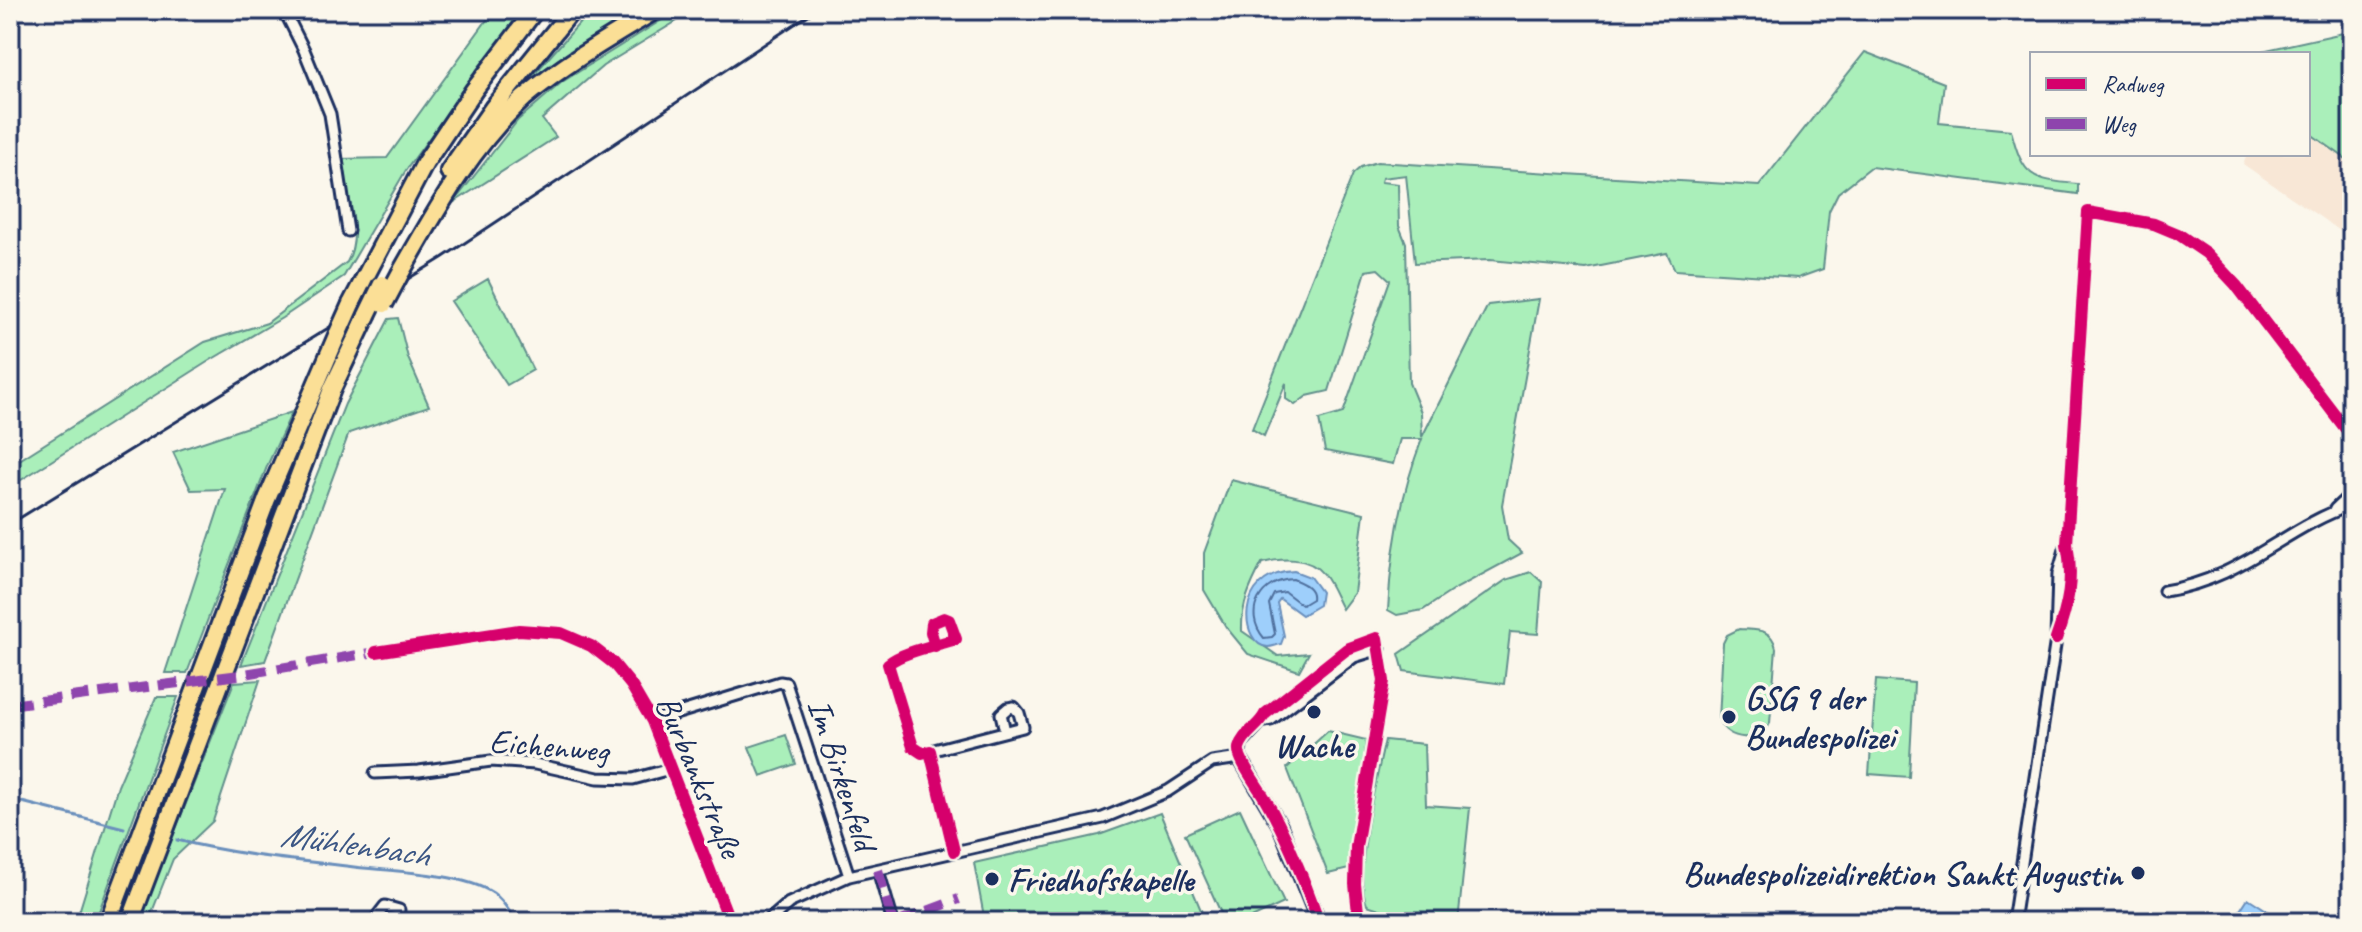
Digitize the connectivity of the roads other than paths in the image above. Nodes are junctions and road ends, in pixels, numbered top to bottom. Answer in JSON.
{"nodes":[{"id":1,"x":284,"y":10,"type":"edge"},
{"id":2,"x":535,"y":10,"type":"edge"},
{"id":3,"x":549,"y":10,"type":"edge"},
{"id":4,"x":572,"y":10,"type":"edge"},
{"id":5,"x":656,"y":10,"type":"edge"},
{"id":6,"x":348,"y":231,"type":"dead end"},
{"id":7,"x":381,"y":248,"type":"junction"},
{"id":8,"x":398,"y":267,"type":"junction"},
{"id":9,"x":2352,"y":437,"type":"edge"},
{"id":10,"x":308,"y":452,"type":"junction"},
{"id":11,"x":2351,"y":495,"type":"edge"},
{"id":12,"x":2164,"y":591,"type":"dead end"},
{"id":13,"x":935,"y":646,"type":"dead end"},
{"id":14,"x":376,"y":652,"type":"dead end"},
{"id":15,"x":652,"y":721,"type":"junction"},
{"id":16,"x":1005,"y":731,"type":"dead end"},
{"id":17,"x":930,"y":751,"type":"junction"},
{"id":18,"x":1240,"y":758,"type":"junction"},
{"id":19,"x":670,"y":769,"type":"junction"},
{"id":20,"x":375,"y":773,"type":"dead end"},
{"id":21,"x":954,"y":851,"type":"junction"},
{"id":22,"x":878,"y":870,"type":"junction"},
{"id":23,"x":849,"y":876,"type":"junction"},
{"id":24,"x":108,"y":922,"type":"edge"},
{"id":25,"x":130,"y":922,"type":"edge"},
{"id":26,"x":381,"y":922,"type":"edge"},
{"id":27,"x":397,"y":922,"type":"edge"},
{"id":28,"x":730,"y":922,"type":"edge"},
{"id":29,"x":767,"y":922,"type":"edge"},
{"id":30,"x":893,"y":922,"type":"edge"},
{"id":31,"x":1319,"y":922,"type":"edge"},
{"id":32,"x":1359,"y":922,"type":"edge"},
{"id":33,"x":2013,"y":922,"type":"edge"}],
"edges":[{"from":1,"to":6,"type":"street"},
{"from":2,"to":7,"type":"highway"},
{"from":3,"to":7,"type":"highway"},
{"from":4,"to":8,"type":"highway"},
{"from":5,"to":8,"type":"highway"},
{"from":7,"to":24,"type":"highway","bridge":true},
{"from":8,"to":10,"type":"highway","bridge":true},
{"from":8,"to":10,"type":"highway","bridge":true},
{"from":9,"to":33,"type":"street"},
{"from":10,"to":25,"type":"highway"},
{"from":11,"to":12,"type":"street"},
{"from":13,"to":17,"type":"street"},
{"from":14,"to":15,"type":"street","name":"Burbankstraße"},
{"from":15,"to":19,"type":"street","name":"Burbankstraße"},
{"from":15,"to":23,"type":"street","name":"Im Birkenfeld"},
{"from":16,"to":17,"type":"street"},
{"from":17,"to":21,"type":"street"},
{"from":18,"to":21,"type":"street"},
{"from":18,"to":31,"type":"street"},
{"from":18,"to":32,"type":"street"},
{"from":19,"to":20,"type":"street","name":"Eichenweg"},
{"from":19,"to":28,"type":"street","name":"Burbankstraße"},
{"from":21,"to":22,"type":"street"},
{"from":22,"to":23,"type":"street"},
{"from":22,"to":30,"type":"street"},
{"from":23,"to":29,"type":"street"},
{"from":26,"to":27,"type":"street"}]}
